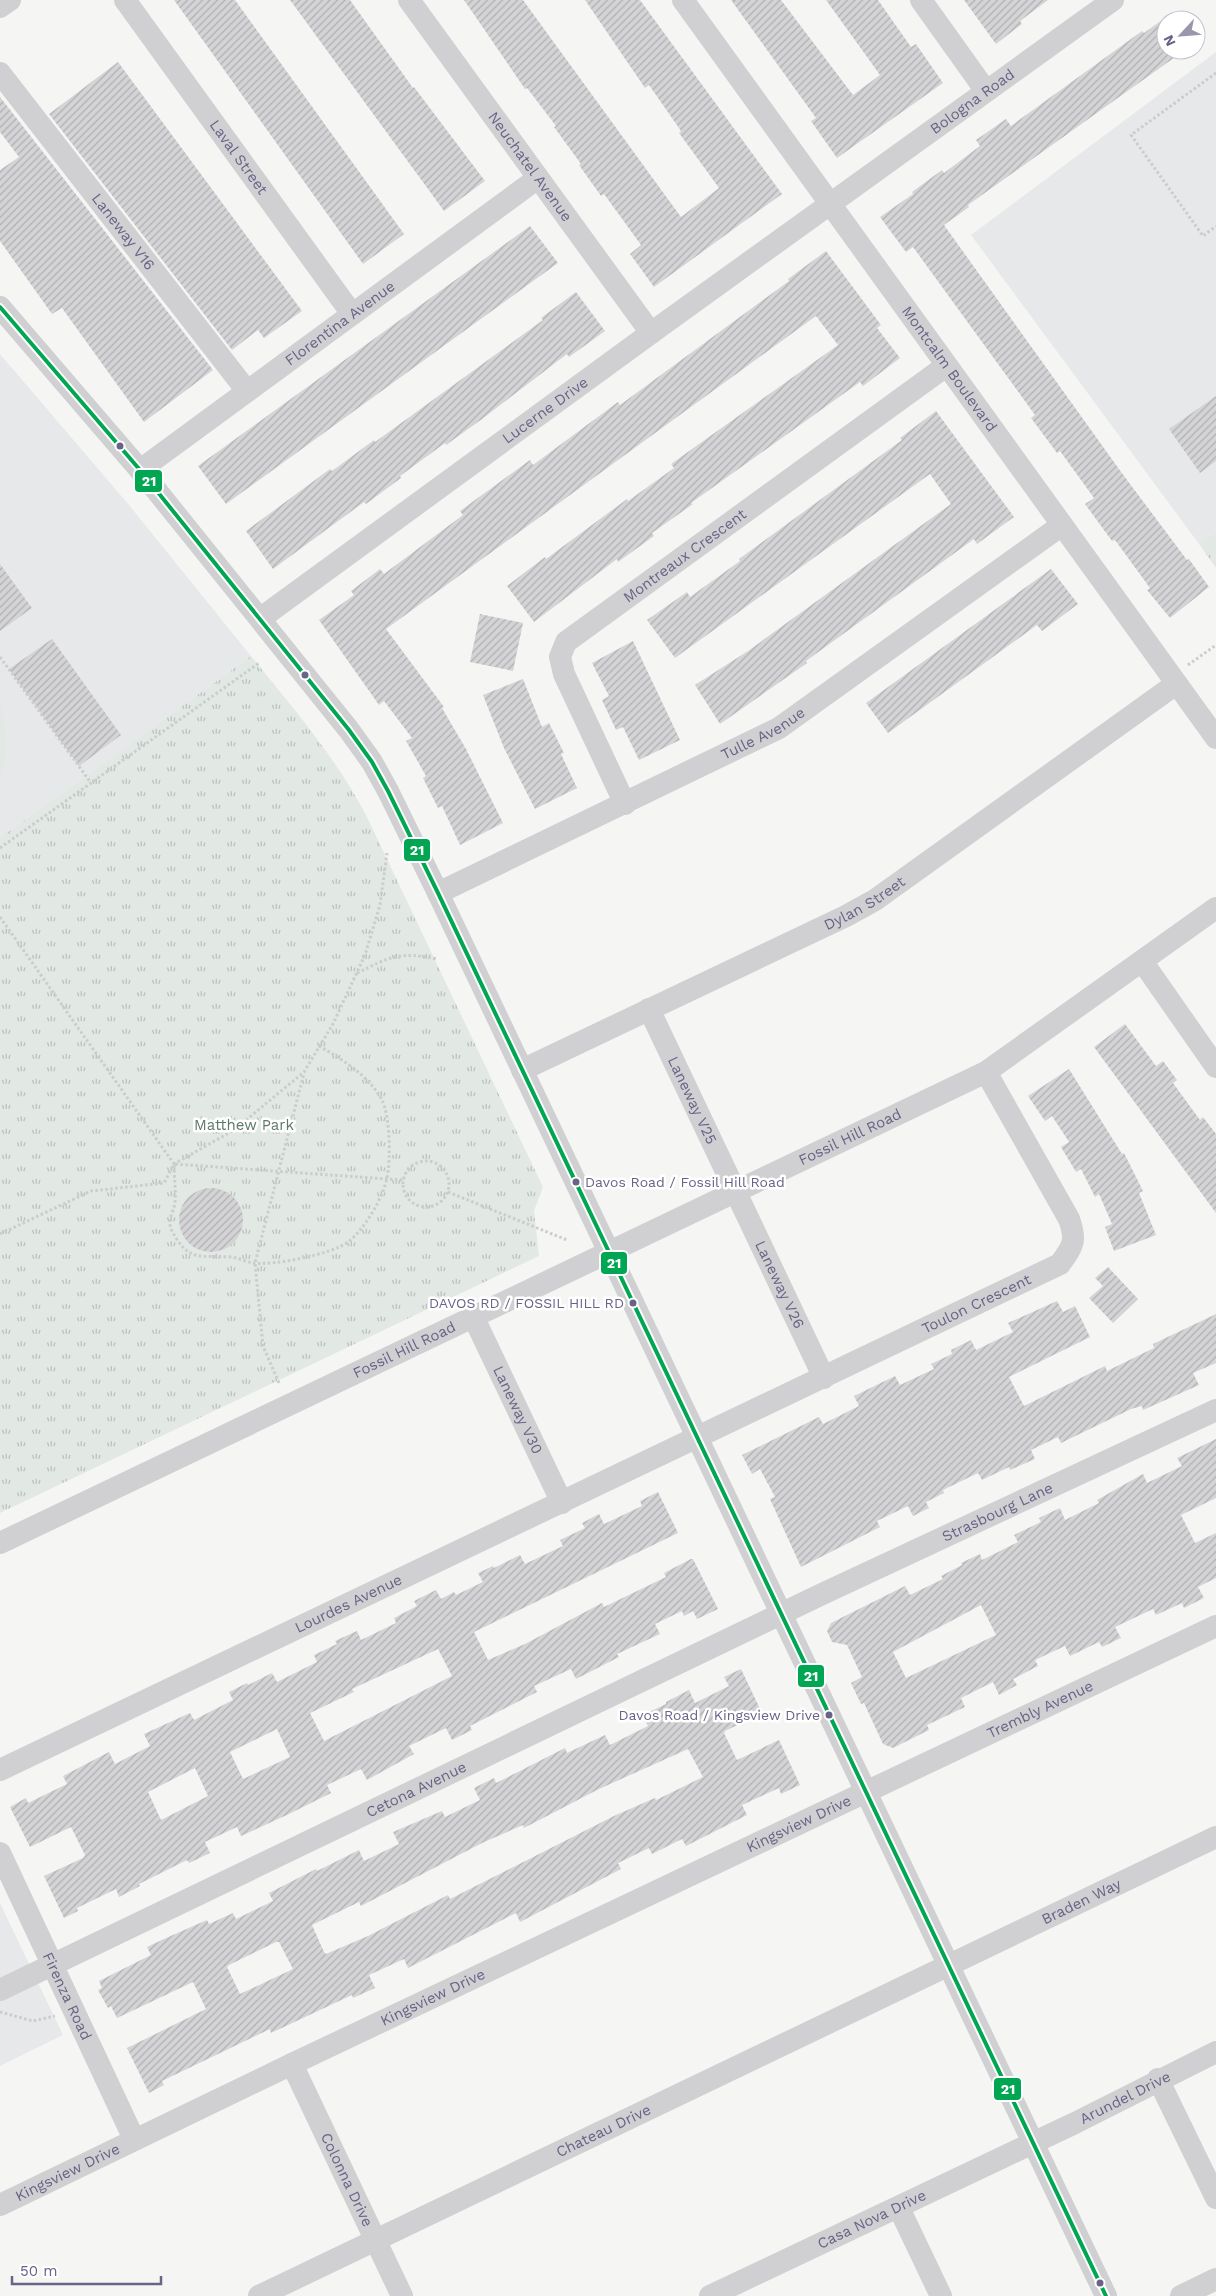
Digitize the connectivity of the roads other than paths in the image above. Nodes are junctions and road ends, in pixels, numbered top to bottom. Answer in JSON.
{"nodes":[{"id":1,"x":10,"y":0,"type":"edge"},
{"id":2,"x":125,"y":0,"type":"edge"},
{"id":3,"x":409,"y":0,"type":"edge"},
{"id":4,"x":682,"y":0,"type":"edge"},
{"id":5,"x":921,"y":0,"type":"edge"},
{"id":6,"x":1113,"y":0,"type":"edge"},
{"id":7,"x":0,"y":6,"type":"edge"},
{"id":8,"x":0,"y":73,"type":"edge"},
{"id":9,"x":986,"y":91,"type":"junction"},
{"id":10,"x":538,"y":178,"type":"junction"},
{"id":11,"x":831,"y":204,"type":"junction"},
{"id":12,"x":0,"y":307,"type":"edge"},
{"id":13,"x":352,"y":314,"type":"junction"},
{"id":14,"x":651,"y":332,"type":"junction"},
{"id":15,"x":946,"y":366,"type":"junction"},
{"id":16,"x":247,"y":391,"type":"junction"},
{"id":17,"x":140,"y":470,"type":"junction"},
{"id":18,"x":1062,"y":525,"type":"junction"},
{"id":19,"x":261,"y":618,"type":"junction"},
{"id":20,"x":1181,"y":675,"type":"junction"},
{"id":21,"x":1216,"y":738,"type":"edge"},
{"id":22,"x":625,"y":804,"type":"junction"},
{"id":23,"x":438,"y":893,"type":"junction"},
{"id":24,"x":1216,"y":908,"type":"edge"},
{"id":25,"x":1142,"y":962,"type":"junction"},
{"id":26,"x":649,"y":1009,"type":"junction"},
{"id":27,"x":1216,"y":1067,"type":"edge"},
{"id":28,"x":522,"y":1070,"type":"junction"},
{"id":29,"x":986,"y":1072,"type":"junction"},
{"id":30,"x":736,"y":1191,"type":"junction"},
{"id":31,"x":609,"y":1252,"type":"junction"},
{"id":32,"x":473,"y":1316,"type":"junction"},
{"id":33,"x":824,"y":1378,"type":"junction"},
{"id":34,"x":1216,"y":1410,"type":"edge"},
{"id":35,"x":697,"y":1438,"type":"junction"},
{"id":36,"x":562,"y":1503,"type":"junction"},
{"id":37,"x":0,"y":1543,"type":"edge"},
{"id":38,"x":780,"y":1614,"type":"junction"},
{"id":39,"x":1216,"y":1626,"type":"edge"},
{"id":40,"x":0,"y":1770,"type":"edge"},
{"id":41,"x":866,"y":1791,"type":"junction"},
{"id":42,"x":1216,"y":1837,"type":"edge"},
{"id":43,"x":0,"y":1853,"type":"edge"},
{"id":44,"x":54,"y":1965,"type":"junction"},
{"id":45,"x":949,"y":1966,"type":"junction"},
{"id":46,"x":0,"y":1990,"type":"edge"},
{"id":47,"x":1216,"y":2052,"type":"edge"},
{"id":48,"x":292,"y":2064,"type":"junction"},
{"id":49,"x":1158,"y":2079,"type":"junction"},
{"id":50,"x":134,"y":2139,"type":"junction"},
{"id":51,"x":1034,"y":2143,"type":"junction"},
{"id":52,"x":1216,"y":2198,"type":"edge"},
{"id":53,"x":0,"y":2205,"type":"edge"},
{"id":54,"x":898,"y":2208,"type":"junction"},
{"id":55,"x":376,"y":2240,"type":"junction"},
{"id":56,"x":1216,"y":2279,"type":"edge"},
{"id":57,"x":259,"y":2296,"type":"edge"},
{"id":58,"x":402,"y":2296,"type":"edge"},
{"id":59,"x":710,"y":2296,"type":"edge"},
{"id":60,"x":941,"y":2296,"type":"edge"},
{"id":61,"x":1106,"y":2296,"type":"edge"},
{"id":62,"x":1181,"y":2296,"type":"edge"}],
"edges":[{"from":1,"to":7,"type":"street"},
{"from":2,"to":13,"type":"street","name":"Laval Street"},
{"from":3,"to":10,"type":"street","name":"Neuchatel Avenue"},
{"from":4,"to":11,"type":"street","name":"Montcalm Boulevard"},
{"from":5,"to":9,"type":"street"},
{"from":6,"to":9,"type":"street","name":"Bologna Road"},
{"from":8,"to":16,"type":"street","name":"Laneway V16"},
{"from":9,"to":11,"type":"street","name":"Bologna Road"},
{"from":10,"to":13,"type":"street","name":"Florentina Avenue"},
{"from":10,"to":14,"type":"street","name":"Neuchatel Avenue"},
{"from":11,"to":14,"type":"street","name":"Lucerne Drive"},
{"from":11,"to":15,"type":"street","name":"Montcalm Boulevard"},
{"from":12,"to":17,"type":"street"},
{"from":13,"to":16,"type":"street","name":"Florentina Avenue"},
{"from":14,"to":19,"type":"street","name":"Lucerne Drive"},
{"from":15,"to":18,"type":"street","name":"Montcalm Boulevard"},
{"from":15,"to":22,"type":"street","name":"Montreaux Crescent"},
{"from":16,"to":17,"type":"street","name":"Florentina Avenue"},
{"from":17,"to":19,"type":"street"},
{"from":18,"to":20,"type":"street","name":"Montcalm Boulevard"},
{"from":18,"to":22,"type":"street","name":"Tulle Avenue"},
{"from":19,"to":23,"type":"street"},
{"from":20,"to":21,"type":"street","name":"Montcalm Boulevard"},
{"from":20,"to":26,"type":"street","name":"Dylan Street"},
{"from":22,"to":23,"type":"street","name":"Tulle Avenue"},
{"from":23,"to":28,"type":"street"},
{"from":24,"to":25,"type":"street","name":"Fossil Hill Road"},
{"from":25,"to":27,"type":"street"},
{"from":25,"to":29,"type":"street","name":"Fossil Hill Road"},
{"from":26,"to":28,"type":"street","name":"Dylan Street"},
{"from":26,"to":30,"type":"street","name":"Laneway V25"},
{"from":28,"to":31,"type":"street"},
{"from":29,"to":30,"type":"street","name":"Fossil Hill Road"},
{"from":29,"to":33,"type":"street","name":"Toulon Crescent"},
{"from":30,"to":31,"type":"street","name":"Fossil Hill Road"},
{"from":30,"to":33,"type":"street","name":"Laneway V26"},
{"from":31,"to":32,"type":"street","name":"Fossil Hill Road"},
{"from":31,"to":35,"type":"street"},
{"from":32,"to":36,"type":"street","name":"Laneway V30"},
{"from":32,"to":37,"type":"street","name":"Fossil Hill Road"},
{"from":33,"to":35,"type":"street","name":"Toulon Crescent"},
{"from":34,"to":38,"type":"street","name":"Strasbourg Lane"},
{"from":35,"to":36,"type":"street","name":"Lourdes Avenue"},
{"from":35,"to":38,"type":"street"},
{"from":36,"to":40,"type":"street","name":"Lourdes Avenue"},
{"from":38,"to":41,"type":"street"},
{"from":38,"to":44,"type":"street","name":"Cetona Avenue"},
{"from":39,"to":41,"type":"street","name":"Trembly Avenue"},
{"from":41,"to":45,"type":"street"},
{"from":41,"to":48,"type":"street","name":"Kingsview Drive"},
{"from":42,"to":45,"type":"street","name":"Braden Way"},
{"from":43,"to":44,"type":"street","name":"Firenza Road"},
{"from":44,"to":46,"type":"street","name":"Cetona Avenue"},
{"from":44,"to":50,"type":"street","name":"Firenza Road"},
{"from":45,"to":51,"type":"street"},
{"from":45,"to":55,"type":"street","name":"Chateau Drive"},
{"from":47,"to":49,"type":"street","name":"Arundel Drive"},
{"from":48,"to":50,"type":"street","name":"Kingsview Drive"},
{"from":48,"to":55,"type":"street","name":"Colonna Drive"},
{"from":49,"to":51,"type":"street","name":"Arundel Drive"},
{"from":49,"to":52,"type":"street"},
{"from":50,"to":53,"type":"street","name":"Kingsview Drive"},
{"from":51,"to":54,"type":"street","name":"Casa Nova Drive"},
{"from":51,"to":61,"type":"street"},
{"from":54,"to":59,"type":"street","name":"Casa Nova Drive"},
{"from":54,"to":60,"type":"street"},
{"from":55,"to":57,"type":"street","name":"Chateau Drive"},
{"from":55,"to":58,"type":"street","name":"Colonna Drive"},
{"from":56,"to":62,"type":"street"}]}
